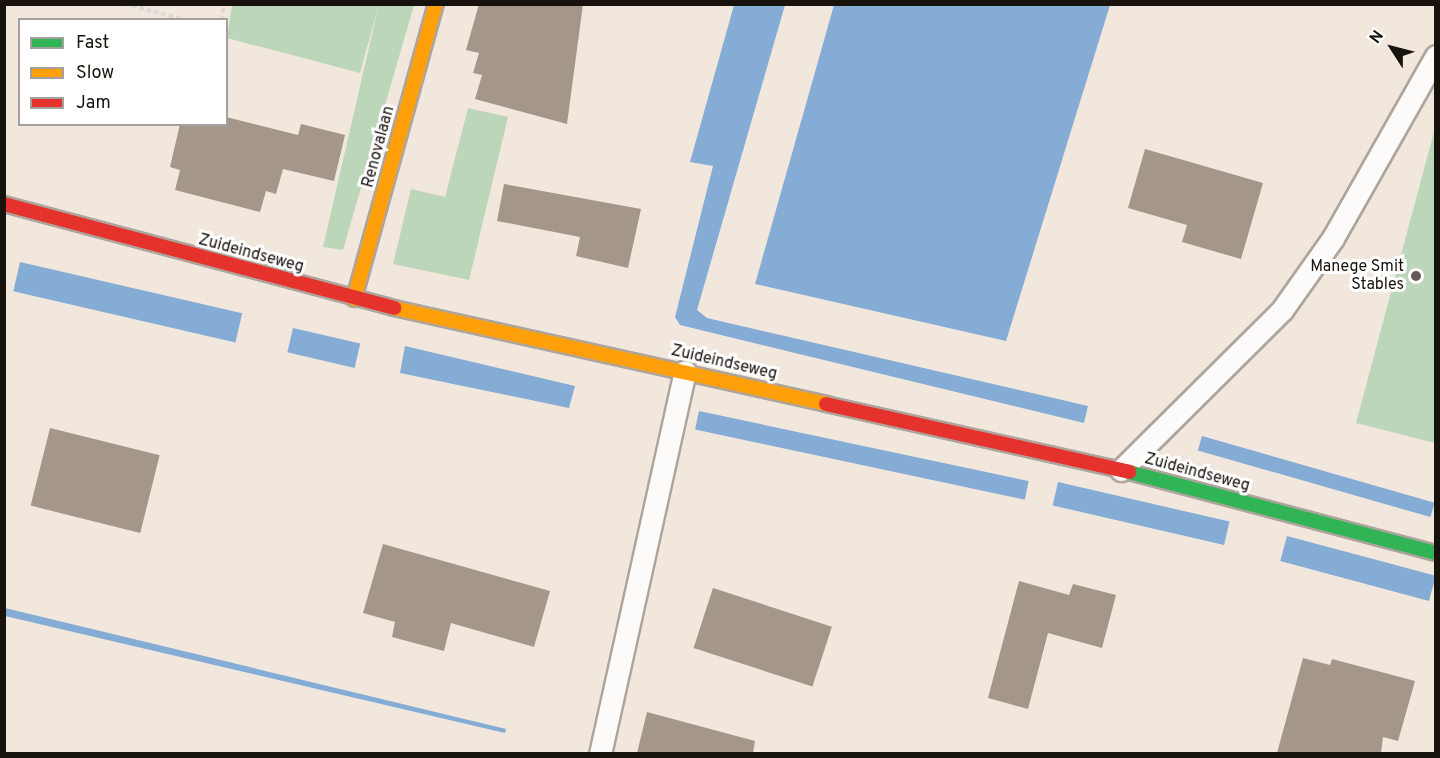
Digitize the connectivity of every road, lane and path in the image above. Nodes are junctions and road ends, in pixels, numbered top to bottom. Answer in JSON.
{"nodes":[{"id":1,"x":125,"y":4,"type":"edge"},
{"id":2,"x":435,"y":4,"type":"edge"},
{"id":3,"x":178,"y":18,"type":"edge"},
{"id":4,"x":1436,"y":56,"type":"edge"},
{"id":5,"x":4,"y":204,"type":"edge"},
{"id":6,"x":354,"y":299,"type":"junction"},
{"id":7,"x":685,"y":371,"type":"junction"},
{"id":8,"x":1121,"y":470,"type":"junction"},
{"id":9,"x":1436,"y":553,"type":"edge"},
{"id":10,"x":600,"y":753,"type":"edge"}],
"edges":[{"from":1,"to":3,"type":"path"},
{"from":2,"to":6,"type":"street","name":"Renovalaan"},
{"from":4,"to":8,"type":"lane"},
{"from":5,"to":6,"type":"street","name":"Zuideindseweg"},
{"from":6,"to":7,"type":"street","name":"Zuideindseweg"},
{"from":7,"to":8,"type":"street","name":"Zuideindseweg"},
{"from":7,"to":10,"type":"lane"},
{"from":8,"to":9,"type":"street","name":"Zuideindseweg"}]}
